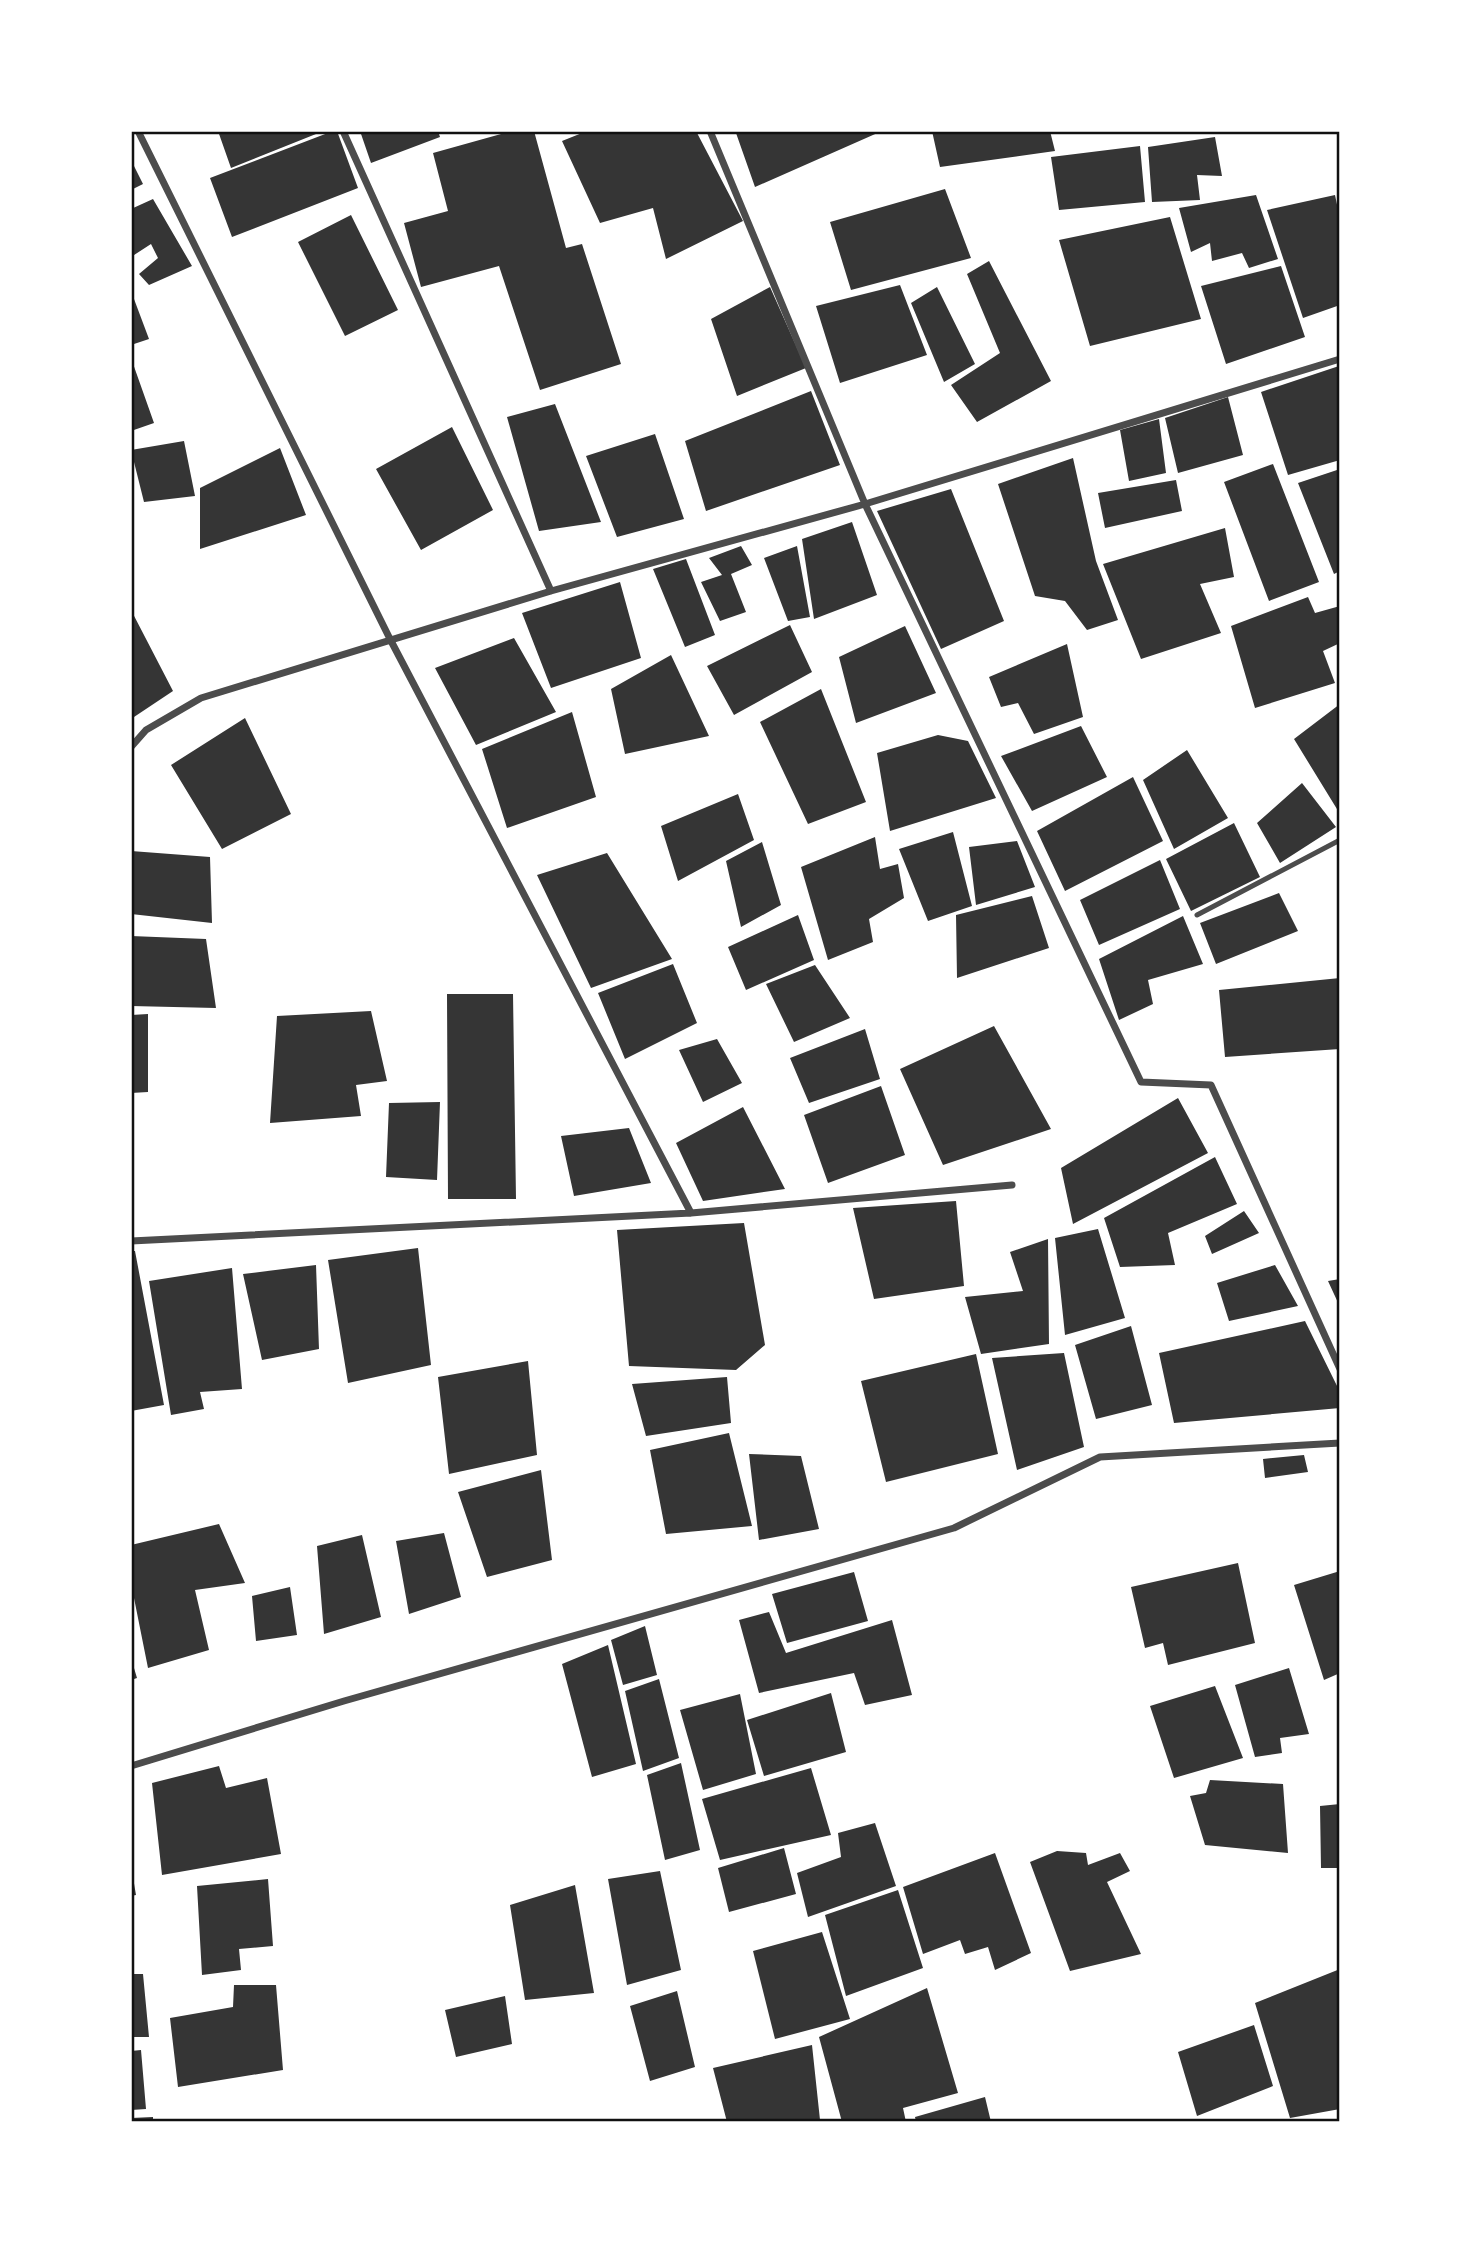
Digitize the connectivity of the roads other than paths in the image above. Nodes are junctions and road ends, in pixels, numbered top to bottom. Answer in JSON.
{"nodes":[{"id":1,"x":138,"y":131,"type":"edge"},
{"id":2,"x":343,"y":131,"type":"edge"},
{"id":3,"x":710,"y":131,"type":"edge"},
{"id":4,"x":1340,"y":359,"type":"edge"},
{"id":5,"x":865,"y":504,"type":"junction"},
{"id":6,"x":551,"y":591,"type":"junction"},
{"id":7,"x":390,"y":639,"type":"junction"},
{"id":8,"x":131,"y":747,"type":"edge"},
{"id":9,"x":1340,"y":840,"type":"edge"},
{"id":10,"x":1198,"y":915,"type":"dead end"},
{"id":11,"x":1012,"y":1185,"type":"dead end"},
{"id":12,"x":691,"y":1213,"type":"junction"},
{"id":13,"x":131,"y":1241,"type":"edge"},
{"id":14,"x":1340,"y":1369,"type":"edge"},
{"id":15,"x":1340,"y":1443,"type":"edge"},
{"id":16,"x":131,"y":1766,"type":"edge"}],
"edges":[{"from":1,"to":7,"type":"street"},
{"from":2,"to":6,"type":"street"},
{"from":3,"to":5,"type":"street"},
{"from":4,"to":5,"type":"street"},
{"from":5,"to":6,"type":"street"},
{"from":5,"to":14,"type":"street"},
{"from":6,"to":7,"type":"street"},
{"from":7,"to":8,"type":"street"},
{"from":7,"to":12,"type":"street"},
{"from":9,"to":10,"type":"lane"},
{"from":11,"to":12,"type":"street"},
{"from":12,"to":13,"type":"street"},
{"from":15,"to":16,"type":"street"}]}
